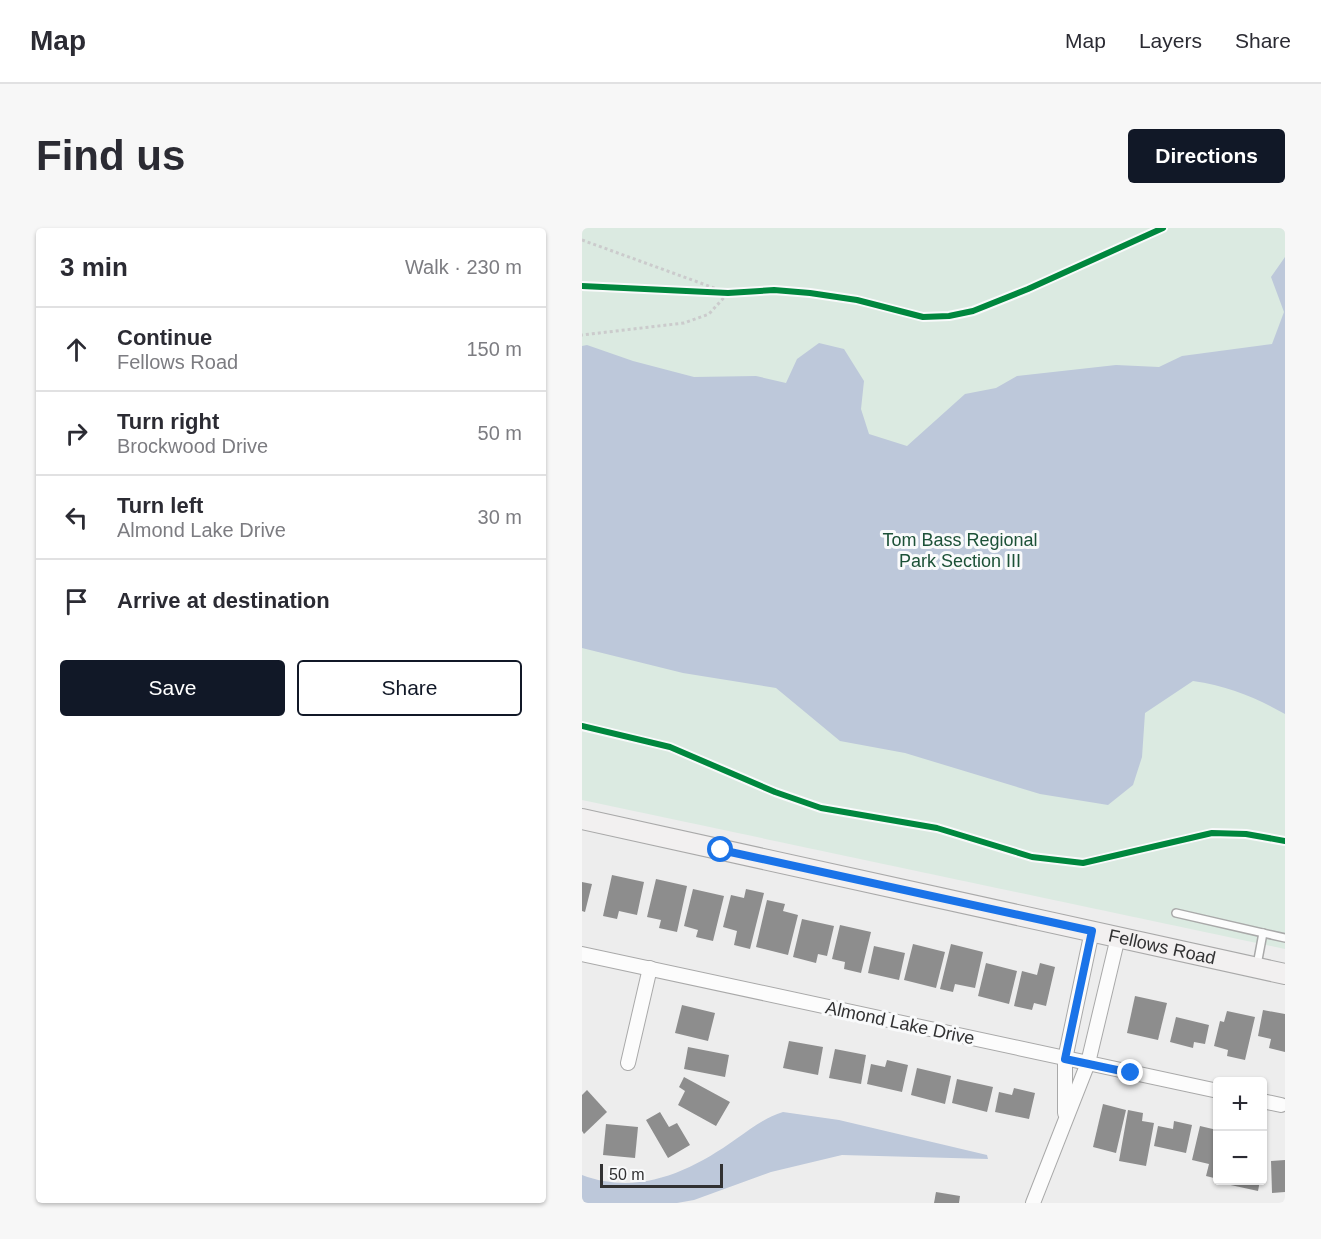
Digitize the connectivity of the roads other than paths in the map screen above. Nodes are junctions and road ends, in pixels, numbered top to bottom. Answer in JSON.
{"nodes":[{"id":1,"x":582,"y":819,"type":"edge"},
{"id":2,"x":1176,"y":913,"type":"dead end"},
{"id":3,"x":1092,"y":931,"type":"junction"},
{"id":4,"x":1263,"y":933,"type":"junction"},
{"id":5,"x":1118,"y":937,"type":"junction"},
{"id":6,"x":1285,"y":938,"type":"edge"},
{"id":7,"x":582,"y":954,"type":"edge"},
{"id":8,"x":1256,"y":968,"type":"junction"},
{"id":9,"x":650,"y":969,"type":"junction"},
{"id":10,"x":1285,"y":974,"type":"edge"},
{"id":11,"x":1065,"y":1059,"type":"junction"},
{"id":12,"x":628,"y":1063,"type":"dead end"},
{"id":13,"x":1088,"y":1064,"type":"junction"},
{"id":14,"x":1213,"y":1090,"type":"edge"},
{"id":15,"x":1267,"y":1102,"type":"edge"},
{"id":16,"x":1281,"y":1105,"type":"dead end"},
{"id":17,"x":1065,"y":1121,"type":"junction"},
{"id":18,"x":1033,"y":1203,"type":"edge"}],
"edges":[{"from":1,"to":3,"type":"street","name":"Fellows Road"},
{"from":2,"to":4,"type":"lane"},
{"from":3,"to":5,"type":"street","name":"Fellows Road"},
{"from":3,"to":11,"type":"street"},
{"from":4,"to":6,"type":"lane"},
{"from":4,"to":8,"type":"lane"},
{"from":5,"to":8,"type":"street","name":"Fellows Road"},
{"from":5,"to":13,"type":"street"},
{"from":7,"to":9,"type":"street","name":"Almond Lake Drive"},
{"from":8,"to":10,"type":"street","name":"Fellows Road"},
{"from":9,"to":11,"type":"street","name":"Almond Lake Drive"},
{"from":9,"to":12,"type":"street"},
{"from":11,"to":13,"type":"street","name":"Almond Lake Drive"},
{"from":11,"to":17,"type":"street"},
{"from":13,"to":14,"type":"street","name":"Almond Lake Drive"},
{"from":13,"to":17,"type":"street"},
{"from":15,"to":16,"type":"street"},
{"from":17,"to":18,"type":"street"}]}
